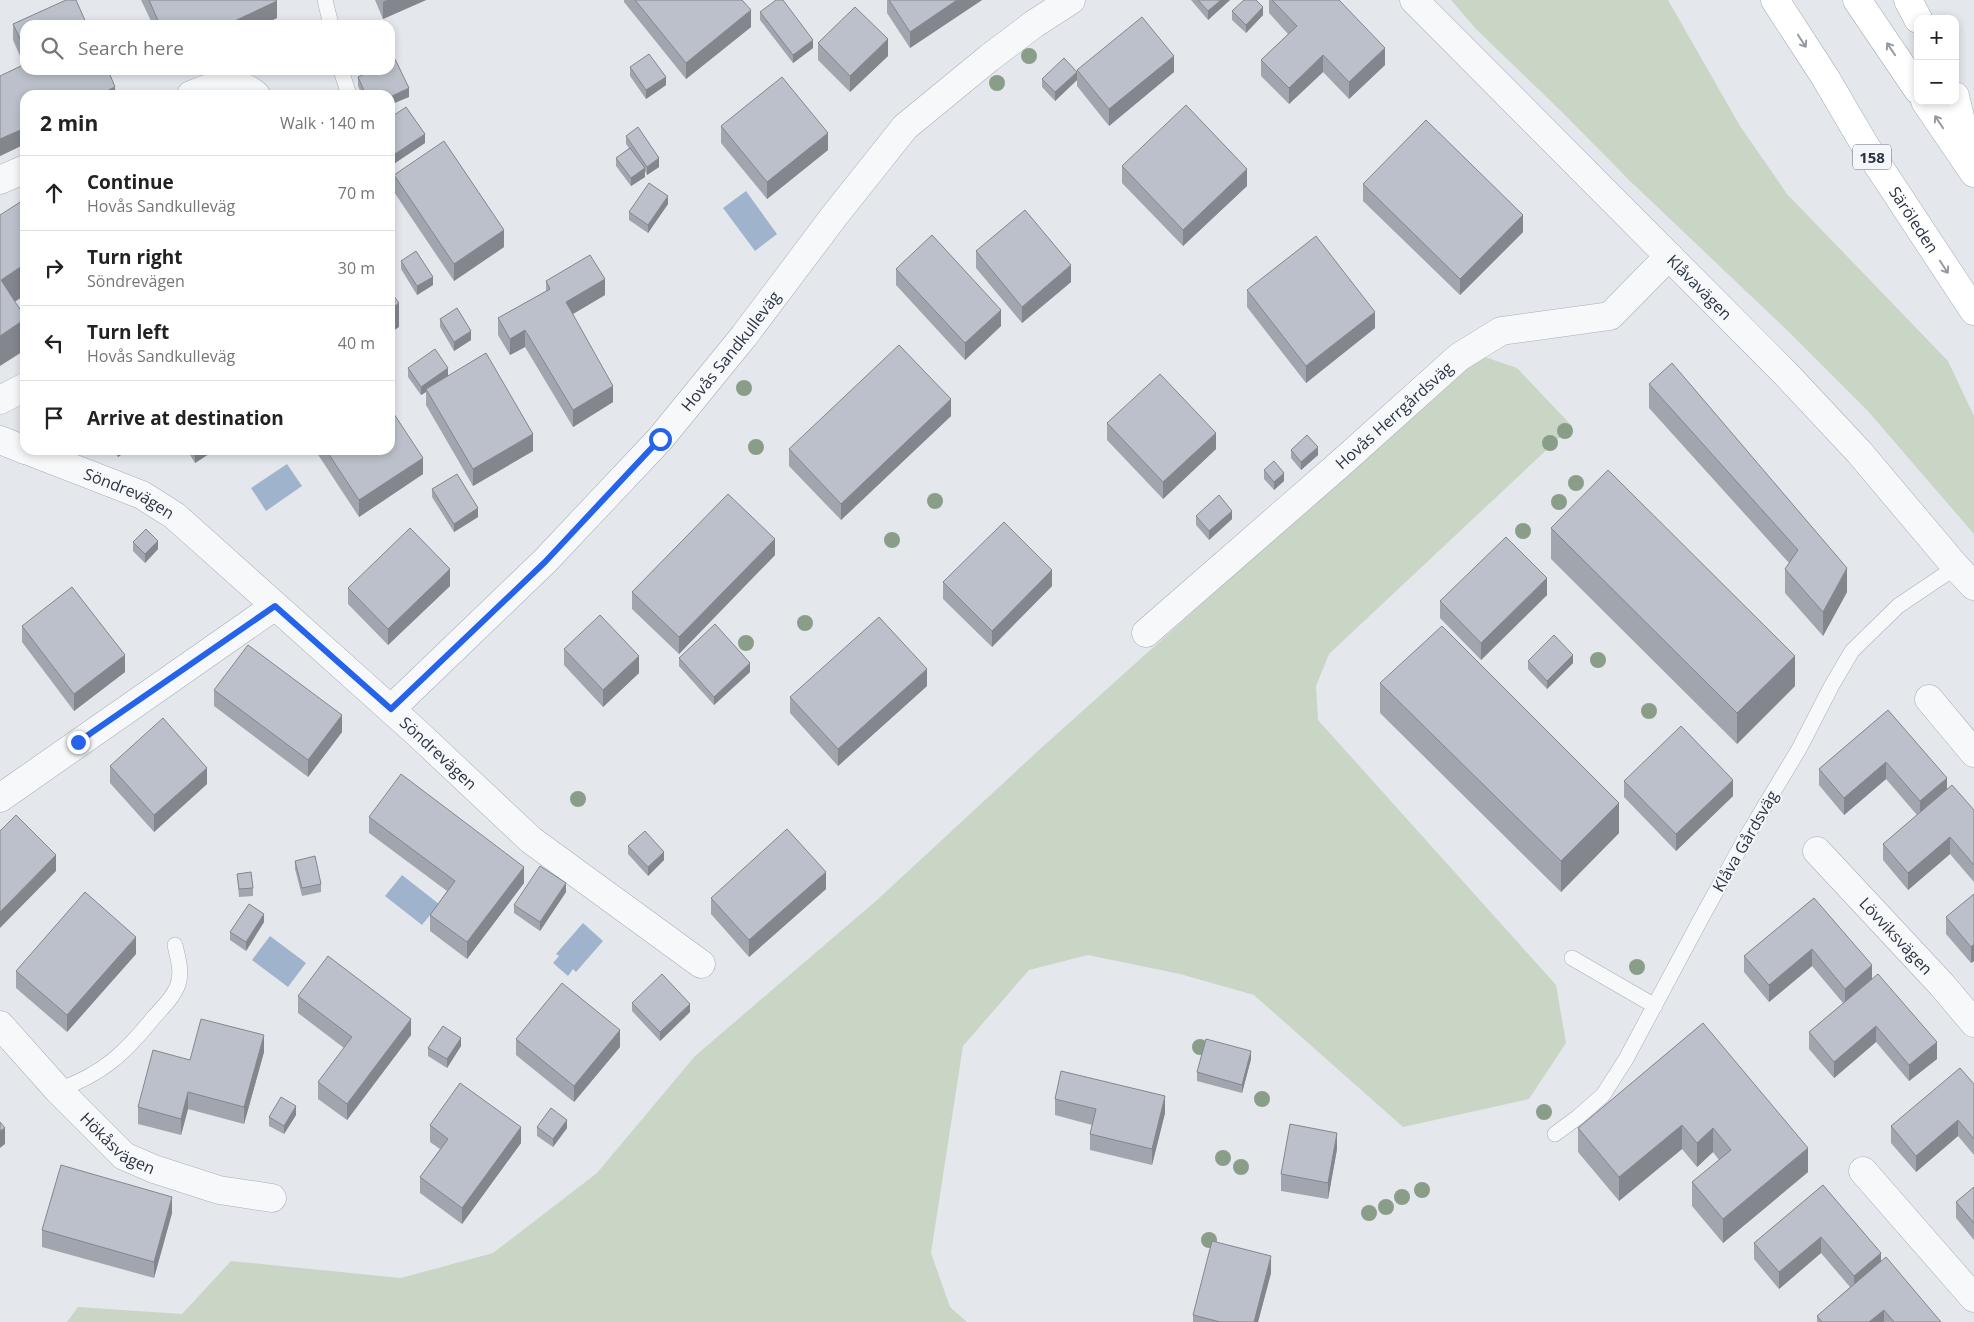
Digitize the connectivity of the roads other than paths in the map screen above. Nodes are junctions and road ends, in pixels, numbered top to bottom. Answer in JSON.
{"nodes":[{"id":1,"x":324,"y":0,"type":"edge"},
{"id":2,"x":1071,"y":0,"type":"edge"},
{"id":3,"x":1414,"y":0,"type":"edge"},
{"id":4,"x":1775,"y":0,"type":"edge"},
{"id":5,"x":1857,"y":0,"type":"edge"},
{"id":6,"x":1908,"y":0,"type":"edge"},
{"id":7,"x":1916,"y":15,"type":"edge"},
{"id":8,"x":330,"y":20,"type":"edge"},
{"id":9,"x":343,"y":75,"type":"edge"},
{"id":10,"x":1914,"y":84,"type":"edge"},
{"id":11,"x":207,"y":90,"type":"edge"},
{"id":12,"x":249,"y":90,"type":"edge"},
{"id":13,"x":348,"y":90,"type":"edge"},
{"id":14,"x":1928,"y":105,"type":"edge"},
{"id":15,"x":1957,"y":105,"type":"edge"},
{"id":16,"x":20,"y":171,"type":"edge"},
{"id":17,"x":1973,"y":172,"type":"edge"},
{"id":18,"x":0,"y":180,"type":"edge"},
{"id":19,"x":1669,"y":256,"type":"junction"},
{"id":20,"x":1974,"y":311,"type":"edge"},
{"id":21,"x":20,"y":390,"type":"edge"},
{"id":22,"x":0,"y":400,"type":"edge"},
{"id":23,"x":0,"y":440,"type":"edge"},
{"id":24,"x":20,"y":448,"type":"edge"},
{"id":25,"x":39,"y":455,"type":"edge"},
{"id":26,"x":1965,"y":577,"type":"edge"},
{"id":27,"x":275,"y":606,"type":"junction"},
{"id":28,"x":1146,"y":633,"type":"dead end"},
{"id":29,"x":1929,"y":699,"type":"dead end"},
{"id":30,"x":391,"y":709,"type":"junction"},
{"id":31,"x":1974,"y":753,"type":"edge"},
{"id":32,"x":0,"y":798,"type":"edge"},
{"id":33,"x":1817,"y":851,"type":"dead end"},
{"id":34,"x":175,"y":945,"type":"dead end"},
{"id":35,"x":1572,"y":958,"type":"dead end"},
{"id":36,"x":701,"y":964,"type":"dead end"},
{"id":37,"x":1654,"y":1006,"type":"junction"},
{"id":38,"x":1974,"y":1023,"type":"edge"},
{"id":39,"x":0,"y":1026,"type":"edge"},
{"id":40,"x":58,"y":1090,"type":"junction"},
{"id":41,"x":1556,"y":1134,"type":"dead end"},
{"id":42,"x":1863,"y":1171,"type":"dead end"},
{"id":43,"x":272,"y":1198,"type":"dead end"},
{"id":44,"x":1974,"y":1298,"type":"edge"}],
"edges":[{"from":1,"to":8,"type":"lane"},
{"from":2,"to":30,"type":"street","name":"Hovås Sandkulleväg"},
{"from":3,"to":19,"type":"street","name":"Klåvavägen"},
{"from":4,"to":20,"type":"main road","name":"Säröleden","number":"158","one_way":true},
{"from":10,"to":5,"type":"main road","one_way":true},
{"from":6,"to":7,"type":"main road"},
{"from":9,"to":13,"type":"lane"},
{"from":11,"to":12,"type":"street"},
{"from":17,"to":14,"type":"main road","one_way":true},
{"from":15,"to":17,"type":"main road"},
{"from":16,"to":18,"type":"street"},
{"from":19,"to":26,"type":"street","name":"Klåvavägen"},
{"from":19,"to":28,"type":"street","name":"Hovås Herrgårdsväg"},
{"from":21,"to":22,"type":"street"},
{"from":23,"to":24,"type":"street","name":"Söndrevägen"},
{"from":25,"to":27,"type":"street","name":"Söndrevägen"},
{"from":26,"to":37,"type":"lane","name":"Klåva Gårdsväg"},
{"from":27,"to":30,"type":"street","name":"Söndrevägen"},
{"from":27,"to":32,"type":"street"},
{"from":29,"to":31,"type":"street"},
{"from":30,"to":36,"type":"street","name":"Söndrevägen"},
{"from":33,"to":38,"type":"street","name":"Lövviksvägen"},
{"from":34,"to":40,"type":"lane"},
{"from":35,"to":37,"type":"lane"},
{"from":37,"to":41,"type":"lane","name":"Klåva Gårdsväg"},
{"from":39,"to":40,"type":"street","name":"Hökåsvägen"},
{"from":40,"to":43,"type":"street","name":"Hökåsvägen"},
{"from":42,"to":44,"type":"street"}]}
